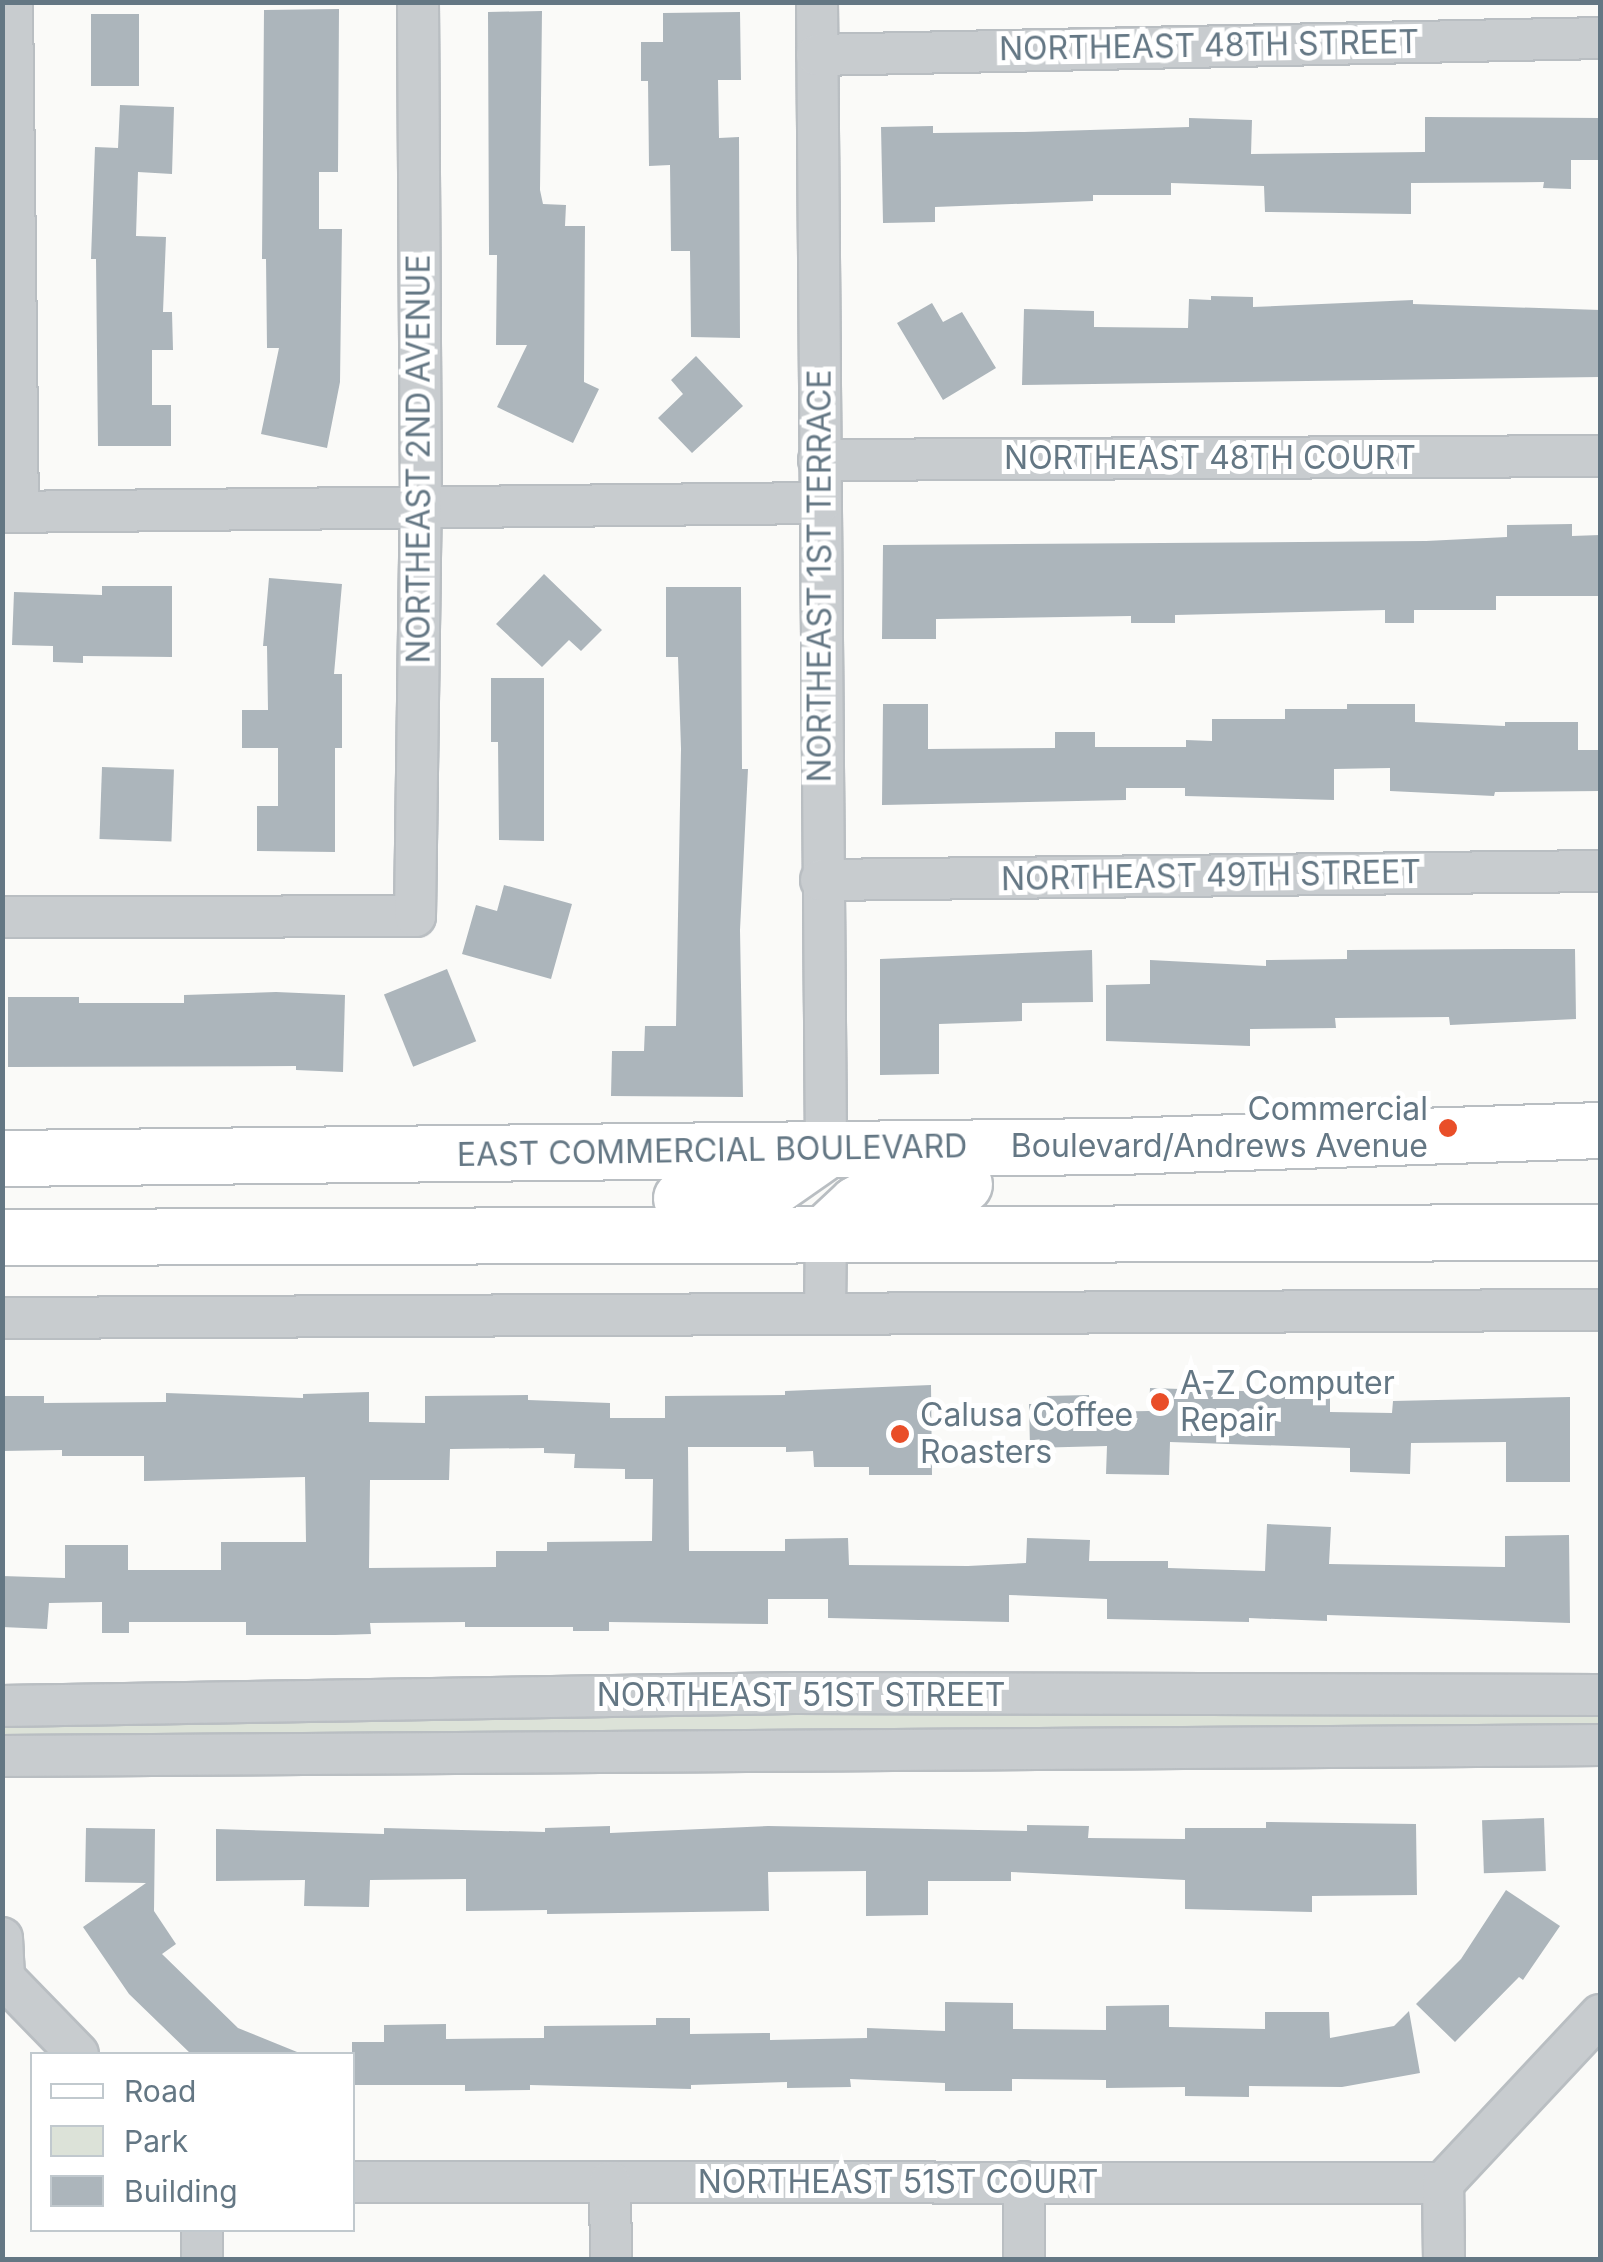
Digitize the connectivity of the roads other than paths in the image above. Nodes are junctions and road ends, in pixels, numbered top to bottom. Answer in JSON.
{"nodes":[{"id":1,"x":12,"y":2,"type":"edge"},
{"id":2,"x":418,"y":2,"type":"edge"},
{"id":3,"x":817,"y":2,"type":"edge"},
{"id":4,"x":1600,"y":38,"type":"edge"},
{"id":5,"x":817,"y":55,"type":"junction"},
{"id":6,"x":7,"y":111,"type":"edge"},
{"id":7,"x":1600,"y":456,"type":"edge"},
{"id":8,"x":819,"y":460,"type":"junction"},
{"id":9,"x":820,"y":503,"type":"junction"},
{"id":10,"x":420,"y":509,"type":"junction"},
{"id":11,"x":10,"y":512,"type":"edge"},
{"id":12,"x":1600,"y":871,"type":"edge"},
{"id":13,"x":821,"y":880,"type":"junction"},
{"id":14,"x":2,"y":917,"type":"edge"},
{"id":15,"x":1600,"y":1130,"type":"edge"},
{"id":16,"x":1118,"y":1146,"type":"junction"},
{"id":17,"x":826,"y":1150,"type":"junction"},
{"id":18,"x":172,"y":1156,"type":"junction"},
{"id":19,"x":2,"y":1158,"type":"edge"},
{"id":20,"x":2,"y":1190,"type":"edge"},
{"id":21,"x":826,"y":1232,"type":"junction"},
{"id":22,"x":1600,"y":1232,"type":"edge"},
{"id":23,"x":473,"y":1235,"type":"junction"},
{"id":24,"x":2,"y":1238,"type":"edge"},
{"id":25,"x":1600,"y":1310,"type":"edge"},
{"id":26,"x":825,"y":1314,"type":"junction"},
{"id":27,"x":2,"y":1318,"type":"edge"},
{"id":28,"x":794,"y":1693,"type":"junction"},
{"id":29,"x":1600,"y":1695,"type":"edge"},
{"id":30,"x":2,"y":1706,"type":"edge"},
{"id":31,"x":1600,"y":1745,"type":"edge"},
{"id":32,"x":794,"y":1751,"type":"junction"},
{"id":33,"x":2,"y":1756,"type":"edge"},
{"id":34,"x":2,"y":1938,"type":"edge"},
{"id":35,"x":3,"y":1978,"type":"edge"},
{"id":36,"x":1600,"y":2015,"type":"edge"},
{"id":37,"x":76,"y":2052,"type":"edge"},
{"id":38,"x":355,"y":2182,"type":"edge"},
{"id":39,"x":610,"y":2182,"type":"junction"},
{"id":40,"x":1024,"y":2182,"type":"junction"},
{"id":41,"x":1443,"y":2183,"type":"junction"},
{"id":42,"x":202,"y":2232,"type":"edge"},
{"id":43,"x":202,"y":2260,"type":"edge"},
{"id":44,"x":611,"y":2260,"type":"edge"},
{"id":45,"x":1024,"y":2260,"type":"edge"},
{"id":46,"x":1444,"y":2260,"type":"edge"}],
"edges":[{"from":1,"to":6,"type":"street"},
{"from":2,"to":10,"type":"street","name":"NORTHEAST 2ND AVENUE"},
{"from":3,"to":5,"type":"street","name":"NORTHEAST 1ST TERRACE"},
{"from":4,"to":5,"type":"street","name":"NORTHEAST 48TH STREET"},
{"from":5,"to":8,"type":"street","name":"NORTHEAST 1ST TERRACE"},
{"from":6,"to":11,"type":"street"},
{"from":7,"to":8,"type":"street","name":"NORTHEAST 48TH COURT"},
{"from":8,"to":9,"type":"street","name":"NORTHEAST 1ST TERRACE"},
{"from":9,"to":10,"type":"street"},
{"from":9,"to":13,"type":"street","name":"NORTHEAST 1ST TERRACE"},
{"from":10,"to":11,"type":"street"},
{"from":10,"to":14,"type":"street","name":"NORTHEAST 2ND AVENUE"},
{"from":12,"to":13,"type":"street","name":"NORTHEAST 49TH STREET"},
{"from":13,"to":17,"type":"street","name":"NORTHEAST 1ST TERRACE"},
{"from":15,"to":16,"type":"main road","name":"EAST COMMERCIAL BOULEVARD"},
{"from":16,"to":17,"type":"main road","name":"EAST COMMERCIAL BOULEVARD"},
{"from":16,"to":21,"type":"main road"},
{"from":17,"to":18,"type":"main road","name":"EAST COMMERCIAL BOULEVARD"},
{"from":17,"to":23,"type":"main road"},
{"from":18,"to":19,"type":"main road","name":"EAST COMMERCIAL BOULEVARD"},
{"from":18,"to":20,"type":"main road"},
{"from":21,"to":22,"type":"main road"},
{"from":21,"to":23,"type":"main road"},
{"from":21,"to":26,"type":"street"},
{"from":23,"to":24,"type":"main road"},
{"from":25,"to":26,"type":"street"},
{"from":26,"to":27,"type":"street"},
{"from":28,"to":29,"type":"street","name":"NORTHEAST 51ST STREET"},
{"from":28,"to":30,"type":"street","name":"NORTHEAST 51ST STREET"},
{"from":28,"to":32,"type":"street"},
{"from":31,"to":32,"type":"street","name":"NORTHEAST 51ST STREET"},
{"from":32,"to":33,"type":"street","name":"NORTHEAST 51ST STREET"},
{"from":34,"to":35,"type":"street"},
{"from":35,"to":37,"type":"street"},
{"from":36,"to":41,"type":"street"},
{"from":38,"to":39,"type":"street","name":"NORTHEAST 51ST COURT"},
{"from":39,"to":40,"type":"street","name":"NORTHEAST 51ST COURT"},
{"from":39,"to":44,"type":"street"},
{"from":40,"to":41,"type":"street","name":"NORTHEAST 51ST COURT"},
{"from":40,"to":45,"type":"street"},
{"from":41,"to":46,"type":"street"},
{"from":42,"to":43,"type":"street"}]}
